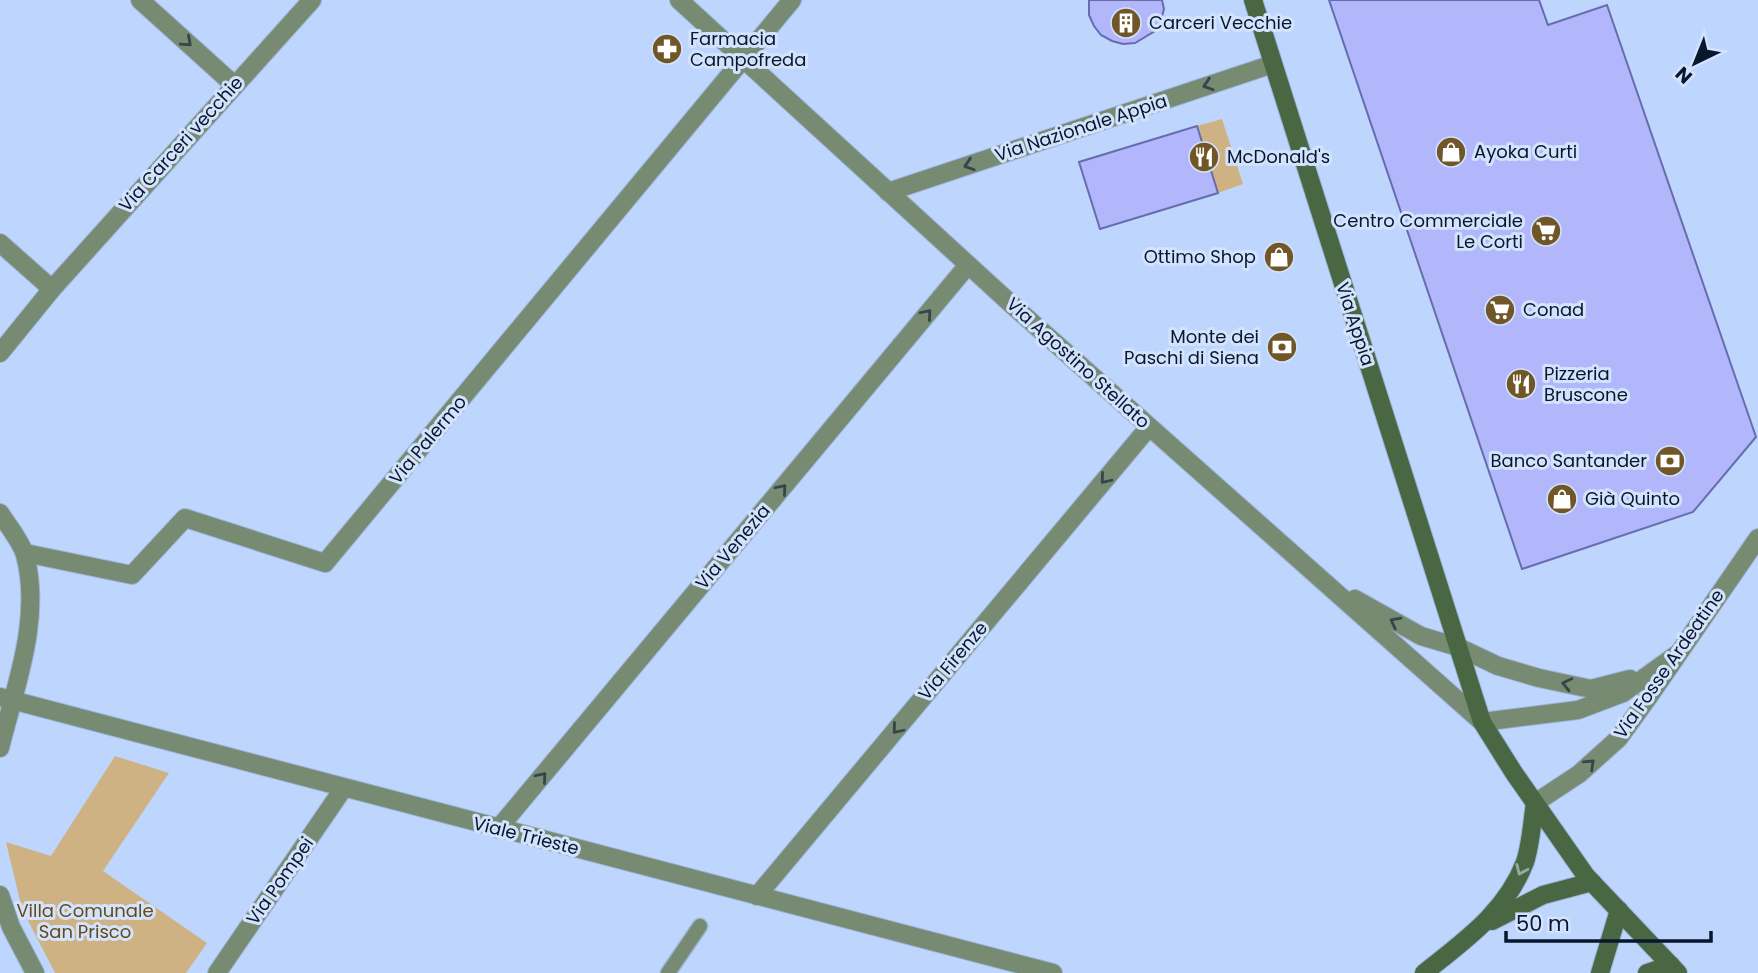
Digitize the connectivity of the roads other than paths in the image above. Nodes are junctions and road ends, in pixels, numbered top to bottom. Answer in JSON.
{"nodes":[{"id":1,"x":140,"y":0,"type":"edge"},
{"id":2,"x":312,"y":0,"type":"edge"},
{"id":3,"x":679,"y":0,"type":"edge"},
{"id":4,"x":793,"y":0,"type":"edge"},
{"id":5,"x":1253,"y":0,"type":"edge"},
{"id":6,"x":744,"y":60,"type":"junction"},
{"id":7,"x":1273,"y":64,"type":"junction"},
{"id":8,"x":233,"y":85,"type":"junction"},
{"id":9,"x":888,"y":192,"type":"junction"},
{"id":10,"x":0,"y":243,"type":"edge"},
{"id":11,"x":968,"y":265,"type":"junction"},
{"id":12,"x":52,"y":289,"type":"junction"},
{"id":13,"x":0,"y":353,"type":"edge"},
{"id":14,"x":1149,"y":427,"type":"junction"},
{"id":15,"x":0,"y":513,"type":"edge"},
{"id":16,"x":1758,"y":538,"type":"edge"},
{"id":17,"x":25,"y":553,"type":"junction"},
{"id":18,"x":1315,"y":574,"type":"junction"},
{"id":19,"x":1458,"y":647,"type":"junction"},
{"id":20,"x":1676,"y":655,"type":"junction"},
{"id":21,"x":6,"y":699,"type":"edge"},
{"id":22,"x":1482,"y":722,"type":"junction"},
{"id":23,"x":0,"y":748,"type":"edge"},
{"id":24,"x":343,"y":789,"type":"junction"},
{"id":25,"x":1535,"y":803,"type":"junction"},
{"id":26,"x":498,"y":829,"type":"junction"},
{"id":27,"x":1592,"y":882,"type":"junction"},
{"id":28,"x":0,"y":895,"type":"edge"},
{"id":29,"x":757,"y":896,"type":"junction"},
{"id":30,"x":1619,"y":910,"type":"junction"},
{"id":31,"x":1483,"y":925,"type":"junction"},
{"id":32,"x":700,"y":926,"type":"dead end"},
{"id":33,"x":1013,"y":968,"type":"edge"},
{"id":34,"x":1675,"y":969,"type":"edge"},
{"id":35,"x":35,"y":973,"type":"edge"},
{"id":36,"x":217,"y":973,"type":"edge"},
{"id":37,"x":668,"y":973,"type":"edge"},
{"id":38,"x":1052,"y":973,"type":"edge"},
{"id":39,"x":1424,"y":973,"type":"edge"},
{"id":40,"x":1600,"y":973,"type":"edge"},
{"id":41,"x":1647,"y":973,"type":"edge"}],
"edges":[{"from":1,"to":8,"type":"street","one_way":true},
{"from":2,"to":8,"type":"street","name":"Via Carceri vecchie"},
{"from":3,"to":6,"type":"street","name":"Via Agostino Stellato"},
{"from":4,"to":6,"type":"street"},
{"from":5,"to":7,"type":"main road","name":"Via Appia"},
{"from":6,"to":9,"type":"street","name":"Via Agostino Stellato"},
{"from":6,"to":17,"type":"street","name":"Via Palermo"},
{"from":7,"to":9,"type":"street","name":"Via Nazionale Appia","one_way":true},
{"from":7,"to":19,"type":"main road","name":"Via Appia"},
{"from":8,"to":12,"type":"street","name":"Via Carceri vecchie"},
{"from":9,"to":11,"type":"street","name":"Via Agostino Stellato"},
{"from":10,"to":12,"type":"street"},
{"from":11,"to":14,"type":"street","name":"Via Agostino Stellato"},
{"from":26,"to":11,"type":"street","name":"Via Venezia","one_way":true},
{"from":12,"to":13,"type":"street","name":"Via Carceri vecchie"},
{"from":14,"to":18,"type":"street","name":"Via Agostino Stellato"},
{"from":14,"to":29,"type":"street","name":"Via Firenze","one_way":true},
{"from":15,"to":17,"type":"street"},
{"from":16,"to":20,"type":"street","name":"Via Fosse Ardeatine"},
{"from":17,"to":21,"type":"street"},
{"from":19,"to":18,"type":"street","one_way":true},
{"from":18,"to":22,"type":"street","name":"Via Agostino Stellato"},
{"from":20,"to":19,"type":"street","one_way":true},
{"from":19,"to":22,"type":"main road","name":"Via Appia"},
{"from":20,"to":22,"type":"street"},
{"from":25,"to":20,"type":"street","name":"Via Fosse Ardeatine","one_way":true},
{"from":21,"to":23,"type":"street"},
{"from":21,"to":24,"type":"street","name":"Viale Trieste"},
{"from":22,"to":25,"type":"main road","name":"Via Appia"},
{"from":24,"to":26,"type":"street","name":"Viale Trieste"},
{"from":24,"to":36,"type":"street","name":"Via Pompei"},
{"from":25,"to":27,"type":"main road"},
{"from":25,"to":31,"type":"main road","one_way":true},
{"from":26,"to":29,"type":"street","name":"Viale Trieste"},
{"from":27,"to":30,"type":"main road"},
{"from":27,"to":31,"type":"main road"},
{"from":28,"to":35,"type":"street"},
{"from":29,"to":33,"type":"street","name":"Viale Trieste"},
{"from":30,"to":34,"type":"main road"},
{"from":30,"to":40,"type":"main road"},
{"from":31,"to":39,"type":"main road"},
{"from":32,"to":37,"type":"lane"},
{"from":33,"to":38,"type":"street","name":"Viale Trieste"},
{"from":34,"to":41,"type":"main road"}]}
